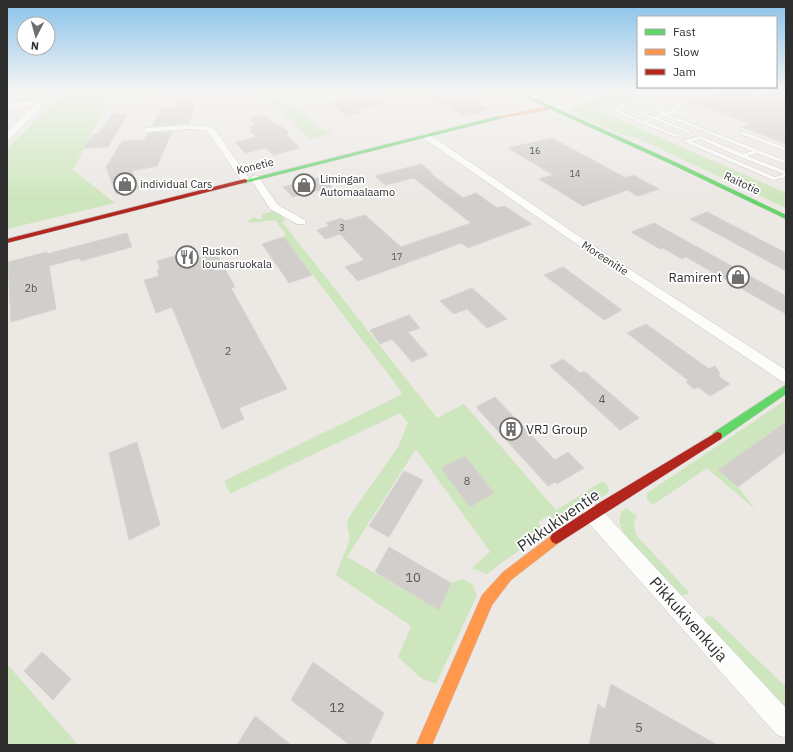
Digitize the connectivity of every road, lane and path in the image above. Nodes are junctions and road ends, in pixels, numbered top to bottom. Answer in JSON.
{"nodes":[{"id":1,"x":17,"y":127,"type":"edge"},
{"id":2,"x":190,"y":127,"type":"edge"},
{"id":3,"x":192,"y":127,"type":"edge"},
{"id":4,"x":463,"y":127,"type":"edge"},
{"id":5,"x":586,"y":127,"type":"edge"},
{"id":6,"x":655,"y":127,"type":"edge"},
{"id":7,"x":677,"y":127,"type":"edge"},
{"id":8,"x":698,"y":127,"type":"edge"},
{"id":9,"x":146,"y":130,"type":"dead end"},
{"id":10,"x":742,"y":133,"type":"dead end"},
{"id":11,"x":426,"y":136,"type":"junction"},
{"id":12,"x":7,"y":137,"type":"edge"},
{"id":13,"x":786,"y":150,"type":"edge"},
{"id":14,"x":757,"y":151,"type":"junction"},
{"id":15,"x":744,"y":156,"type":"junction"},
{"id":16,"x":732,"y":160,"type":"junction"},
{"id":17,"x":786,"y":163,"type":"edge"},
{"id":18,"x":786,"y":174,"type":"edge"},
{"id":19,"x":251,"y":180,"type":"junction"},
{"id":20,"x":786,"y":217,"type":"edge"},
{"id":21,"x":301,"y":222,"type":"dead end"},
{"id":22,"x":7,"y":241,"type":"edge"},
{"id":23,"x":786,"y":377,"type":"edge"},
{"id":24,"x":786,"y":389,"type":"edge"},
{"id":25,"x":592,"y":513,"type":"junction"},
{"id":26,"x":786,"y":726,"type":"edge"},
{"id":27,"x":424,"y":745,"type":"edge"}],
"edges":[{"from":1,"to":12,"type":"street"},
{"from":2,"to":9,"type":"street"},
{"from":3,"to":19,"type":"street"},
{"from":4,"to":11,"type":"street","name":"Konetie"},
{"from":5,"to":20,"type":"street","name":"Raitotie"},
{"from":6,"to":7,"type":"lane"},
{"from":8,"to":14,"type":"lane"},
{"from":10,"to":13,"type":"lane"},
{"from":11,"to":19,"type":"street","name":"Konetie"},
{"from":11,"to":23,"type":"street","name":"Moreenitie"},
{"from":14,"to":15,"type":"lane"},
{"from":14,"to":17,"type":"lane"},
{"from":15,"to":16,"type":"lane"},
{"from":15,"to":16,"type":"lane"},
{"from":15,"to":18,"type":"lane"},
{"from":16,"to":18,"type":"lane"},
{"from":19,"to":21,"type":"street"},
{"from":19,"to":22,"type":"street","name":"Konetie"},
{"from":24,"to":25,"type":"street","name":"Pikkukiventie"},
{"from":25,"to":26,"type":"street","name":"Pikkukivenkuja"},
{"from":25,"to":27,"type":"street","name":"Pikkukiventie"}]}
